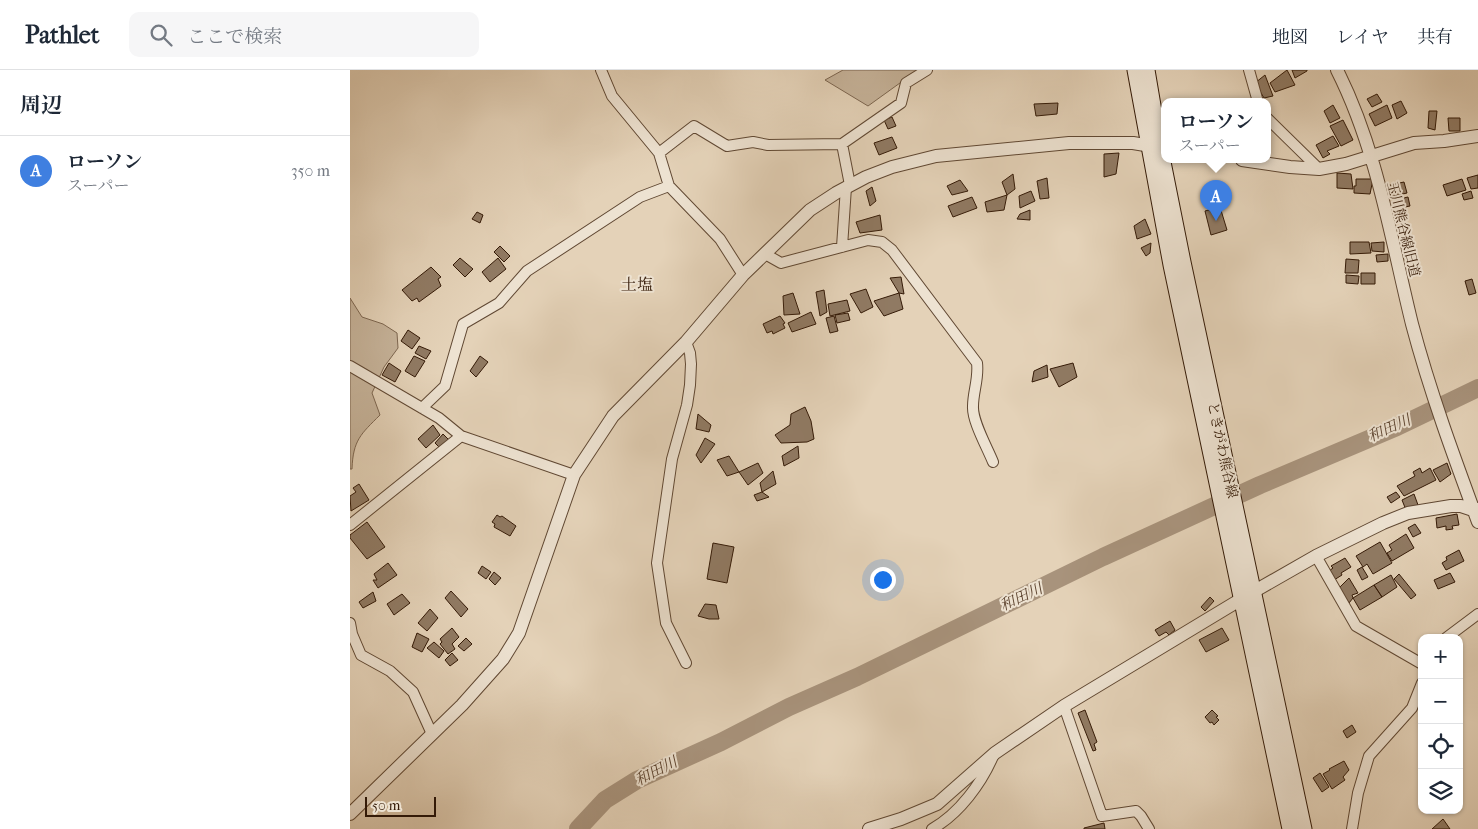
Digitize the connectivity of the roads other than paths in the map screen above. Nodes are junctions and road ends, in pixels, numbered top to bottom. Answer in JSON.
{"nodes":[{"id":1,"x":600,"y":70,"type":"edge"},
{"id":2,"x":927,"y":70,"type":"edge"},
{"id":3,"x":1135,"y":70,"type":"edge"},
{"id":4,"x":1147,"y":70,"type":"edge"},
{"id":5,"x":1249,"y":70,"type":"edge"},
{"id":6,"x":1337,"y":70,"type":"edge"},
{"id":7,"x":1257,"y":98,"type":"edge"},
{"id":8,"x":1271,"y":122,"type":"edge"},
{"id":9,"x":1478,"y":136,"type":"edge"},
{"id":10,"x":842,"y":144,"type":"junction"},
{"id":11,"x":1157,"y":147,"type":"edge"},
{"id":12,"x":659,"y":154,"type":"junction"},
{"id":13,"x":1371,"y":157,"type":"junction"},
{"id":14,"x":1263,"y":163,"type":"edge"},
{"id":15,"x":1319,"y":169,"type":"junction"},
{"id":16,"x":669,"y":186,"type":"junction"},
{"id":17,"x":848,"y":186,"type":"junction"},
{"id":18,"x":842,"y":246,"type":"junction"},
{"id":19,"x":765,"y":254,"type":"junction"},
{"id":20,"x":743,"y":275,"type":"junction"},
{"id":21,"x":686,"y":342,"type":"junction"},
{"id":22,"x":350,"y":366,"type":"edge"},
{"id":23,"x":422,"y":408,"type":"junction"},
{"id":24,"x":461,"y":436,"type":"junction"},
{"id":25,"x":993,"y":462,"type":"dead end"},
{"id":26,"x":574,"y":474,"type":"junction"},
{"id":27,"x":1476,"y":514,"type":"edge"},
{"id":28,"x":350,"y":526,"type":"edge"},
{"id":29,"x":1316,"y":556,"type":"junction"},
{"id":30,"x":1247,"y":595,"type":"junction"},
{"id":31,"x":1478,"y":614,"type":"edge"},
{"id":32,"x":350,"y":623,"type":"edge"},
{"id":33,"x":1451,"y":634,"type":"edge"},
{"id":34,"x":686,"y":662,"type":"dead end"},
{"id":35,"x":1418,"y":662,"type":"edge"},
{"id":36,"x":1418,"y":693,"type":"edge"},
{"id":37,"x":1064,"y":706,"type":"junction"},
{"id":38,"x":432,"y":734,"type":"junction"},
{"id":39,"x":994,"y":753,"type":"junction"},
{"id":40,"x":350,"y":814,"type":"edge"},
{"id":41,"x":869,"y":829,"type":"edge"},
{"id":42,"x":932,"y":829,"type":"edge"},
{"id":43,"x":1149,"y":829,"type":"edge"},
{"id":44,"x":1290,"y":829,"type":"edge"},
{"id":45,"x":1304,"y":829,"type":"edge"},
{"id":46,"x":1352,"y":829,"type":"edge"}],
"edges":[{"from":1,"to":12,"type":"street"},
{"from":2,"to":10,"type":"street"},
{"from":3,"to":11,"type":"main road","name":"ときがわ熊谷線"},
{"from":4,"to":11,"type":"main road","name":"ときがわ熊谷線"},
{"from":5,"to":7,"type":"street"},
{"from":6,"to":13,"type":"street","name":"玉川熊谷線旧道"},
{"from":8,"to":15,"type":"street"},
{"from":9,"to":13,"type":"street"},
{"from":10,"to":12,"type":"street"},
{"from":10,"to":17,"type":"street"},
{"from":11,"to":17,"type":"street"},
{"from":11,"to":30,"type":"main road","name":"ときがわ熊谷線"},
{"from":12,"to":16,"type":"street"},
{"from":13,"to":15,"type":"street"},
{"from":13,"to":27,"type":"street","name":"玉川熊谷線旧道"},
{"from":14,"to":15,"type":"street"},
{"from":16,"to":20,"type":"street"},
{"from":16,"to":23,"type":"street"},
{"from":17,"to":18,"type":"street"},
{"from":17,"to":19,"type":"street"},
{"from":18,"to":19,"type":"street"},
{"from":18,"to":25,"type":"street"},
{"from":19,"to":20,"type":"street"},
{"from":20,"to":21,"type":"street"},
{"from":21,"to":26,"type":"street"},
{"from":21,"to":34,"type":"street"},
{"from":22,"to":23,"type":"street"},
{"from":23,"to":24,"type":"street"},
{"from":24,"to":26,"type":"street"},
{"from":24,"to":28,"type":"street"},
{"from":26,"to":38,"type":"street"},
{"from":27,"to":29,"type":"street"},
{"from":29,"to":30,"type":"street"},
{"from":29,"to":35,"type":"street"},
{"from":30,"to":37,"type":"street"},
{"from":30,"to":44,"type":"main road","name":"ときがわ熊谷線"},
{"from":30,"to":45,"type":"main road","name":"ときがわ熊谷線"},
{"from":31,"to":33,"type":"street"},
{"from":32,"to":38,"type":"street"},
{"from":36,"to":46,"type":"street"},
{"from":37,"to":39,"type":"street"},
{"from":37,"to":43,"type":"street"},
{"from":38,"to":40,"type":"street"},
{"from":39,"to":41,"type":"street"},
{"from":39,"to":42,"type":"street"}]}
